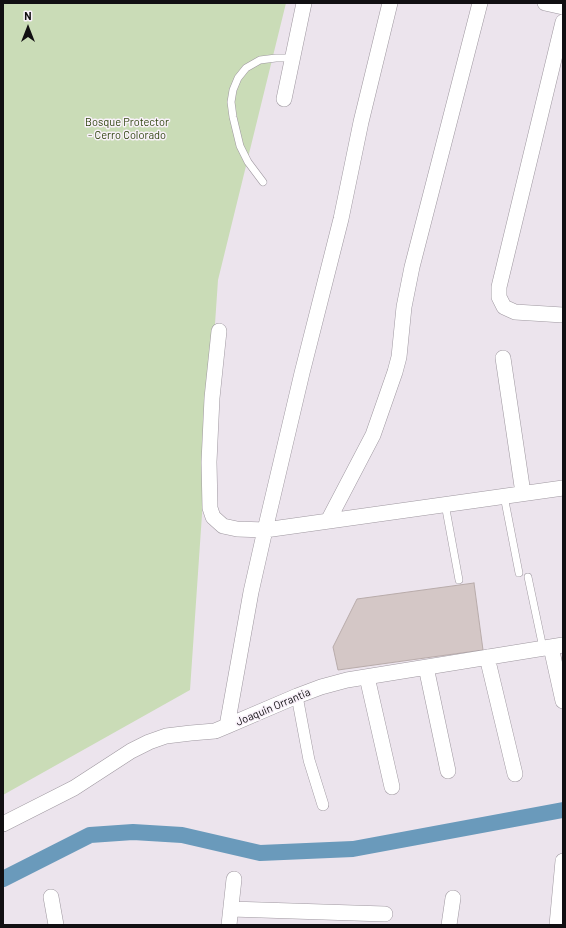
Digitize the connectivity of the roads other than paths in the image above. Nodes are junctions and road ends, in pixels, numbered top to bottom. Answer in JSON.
{"nodes":[{"id":1,"x":304,"y":3,"type":"edge"},
{"id":2,"x":390,"y":3,"type":"edge"},
{"id":3,"x":480,"y":3,"type":"edge"},
{"id":4,"x":545,"y":3,"type":"edge"},
{"id":5,"x":563,"y":7,"type":"edge"},
{"id":6,"x":563,"y":22,"type":"edge"},
{"id":7,"x":293,"y":58,"type":"junction"},
{"id":8,"x":284,"y":99,"type":"dead end"},
{"id":9,"x":263,"y":182,"type":"dead end"},
{"id":10,"x":563,"y":315,"type":"edge"},
{"id":11,"x":219,"y":331,"type":"dead end"},
{"id":12,"x":503,"y":358,"type":"dead end"},
{"id":13,"x":563,"y":488,"type":"edge"},
{"id":14,"x":523,"y":493,"type":"junction"},
{"id":15,"x":504,"y":496,"type":"junction"},
{"id":16,"x":445,"y":504,"type":"junction"},
{"id":17,"x":328,"y":521,"type":"junction"},
{"id":18,"x":265,"y":530,"type":"junction"},
{"id":19,"x":519,"y":573,"type":"dead end"},
{"id":20,"x":528,"y":577,"type":"dead end"},
{"id":21,"x":459,"y":580,"type":"dead end"},
{"id":22,"x":552,"y":647,"type":"edge"},
{"id":23,"x":487,"y":656,"type":"junction"},
{"id":24,"x":426,"y":667,"type":"junction"},
{"id":25,"x":367,"y":677,"type":"junction"},
{"id":26,"x":297,"y":696,"type":"junction"},
{"id":27,"x":563,"y":701,"type":"edge"},
{"id":28,"x":227,"y":726,"type":"junction"},
{"id":29,"x":448,"y":771,"type":"dead end"},
{"id":30,"x":515,"y":774,"type":"dead end"},
{"id":31,"x":392,"y":787,"type":"dead end"},
{"id":32,"x":323,"y":805,"type":"dead end"},
{"id":33,"x":3,"y":824,"type":"edge"},
{"id":34,"x":563,"y":861,"type":"edge"},
{"id":35,"x":234,"y":879,"type":"dead end"},
{"id":36,"x":51,"y":897,"type":"dead end"},
{"id":37,"x":453,"y":898,"type":"dead end"},
{"id":38,"x":231,"y":909,"type":"junction"},
{"id":39,"x":385,"y":914,"type":"dead end"},
{"id":40,"x":56,"y":925,"type":"edge"},
{"id":41,"x":229,"y":925,"type":"edge"},
{"id":42,"x":449,"y":925,"type":"edge"},
{"id":43,"x":557,"y":925,"type":"edge"}],
"edges":[{"from":1,"to":7,"type":"street"},
{"from":2,"to":18,"type":"street"},
{"from":3,"to":17,"type":"street"},
{"from":4,"to":5,"type":"street"},
{"from":6,"to":10,"type":"street"},
{"from":7,"to":8,"type":"street"},
{"from":7,"to":9,"type":"lane"},
{"from":11,"to":18,"type":"street"},
{"from":12,"to":14,"type":"street"},
{"from":13,"to":14,"type":"street"},
{"from":14,"to":15,"type":"street"},
{"from":15,"to":16,"type":"street"},
{"from":15,"to":19,"type":"lane"},
{"from":16,"to":17,"type":"street"},
{"from":16,"to":21,"type":"lane"},
{"from":17,"to":18,"type":"street"},
{"from":18,"to":28,"type":"street"},
{"from":20,"to":22,"type":"lane"},
{"from":22,"to":23,"type":"street","name":"Joaquin Orrantia"},
{"from":22,"to":27,"type":"street"},
{"from":23,"to":24,"type":"street","name":"Joaquin Orrantia"},
{"from":23,"to":30,"type":"street"},
{"from":24,"to":25,"type":"street","name":"Joaquin Orrantia"},
{"from":24,"to":29,"type":"street"},
{"from":25,"to":26,"type":"street","name":"Joaquin Orrantia"},
{"from":25,"to":31,"type":"street"},
{"from":26,"to":28,"type":"street","name":"Joaquin Orrantia"},
{"from":26,"to":32,"type":"street"},
{"from":28,"to":33,"type":"street","name":"Joaquin Orrantia"},
{"from":34,"to":43,"type":"street"},
{"from":35,"to":38,"type":"street"},
{"from":36,"to":40,"type":"street"},
{"from":37,"to":42,"type":"street"},
{"from":38,"to":39,"type":"street"},
{"from":38,"to":41,"type":"street"}]}
